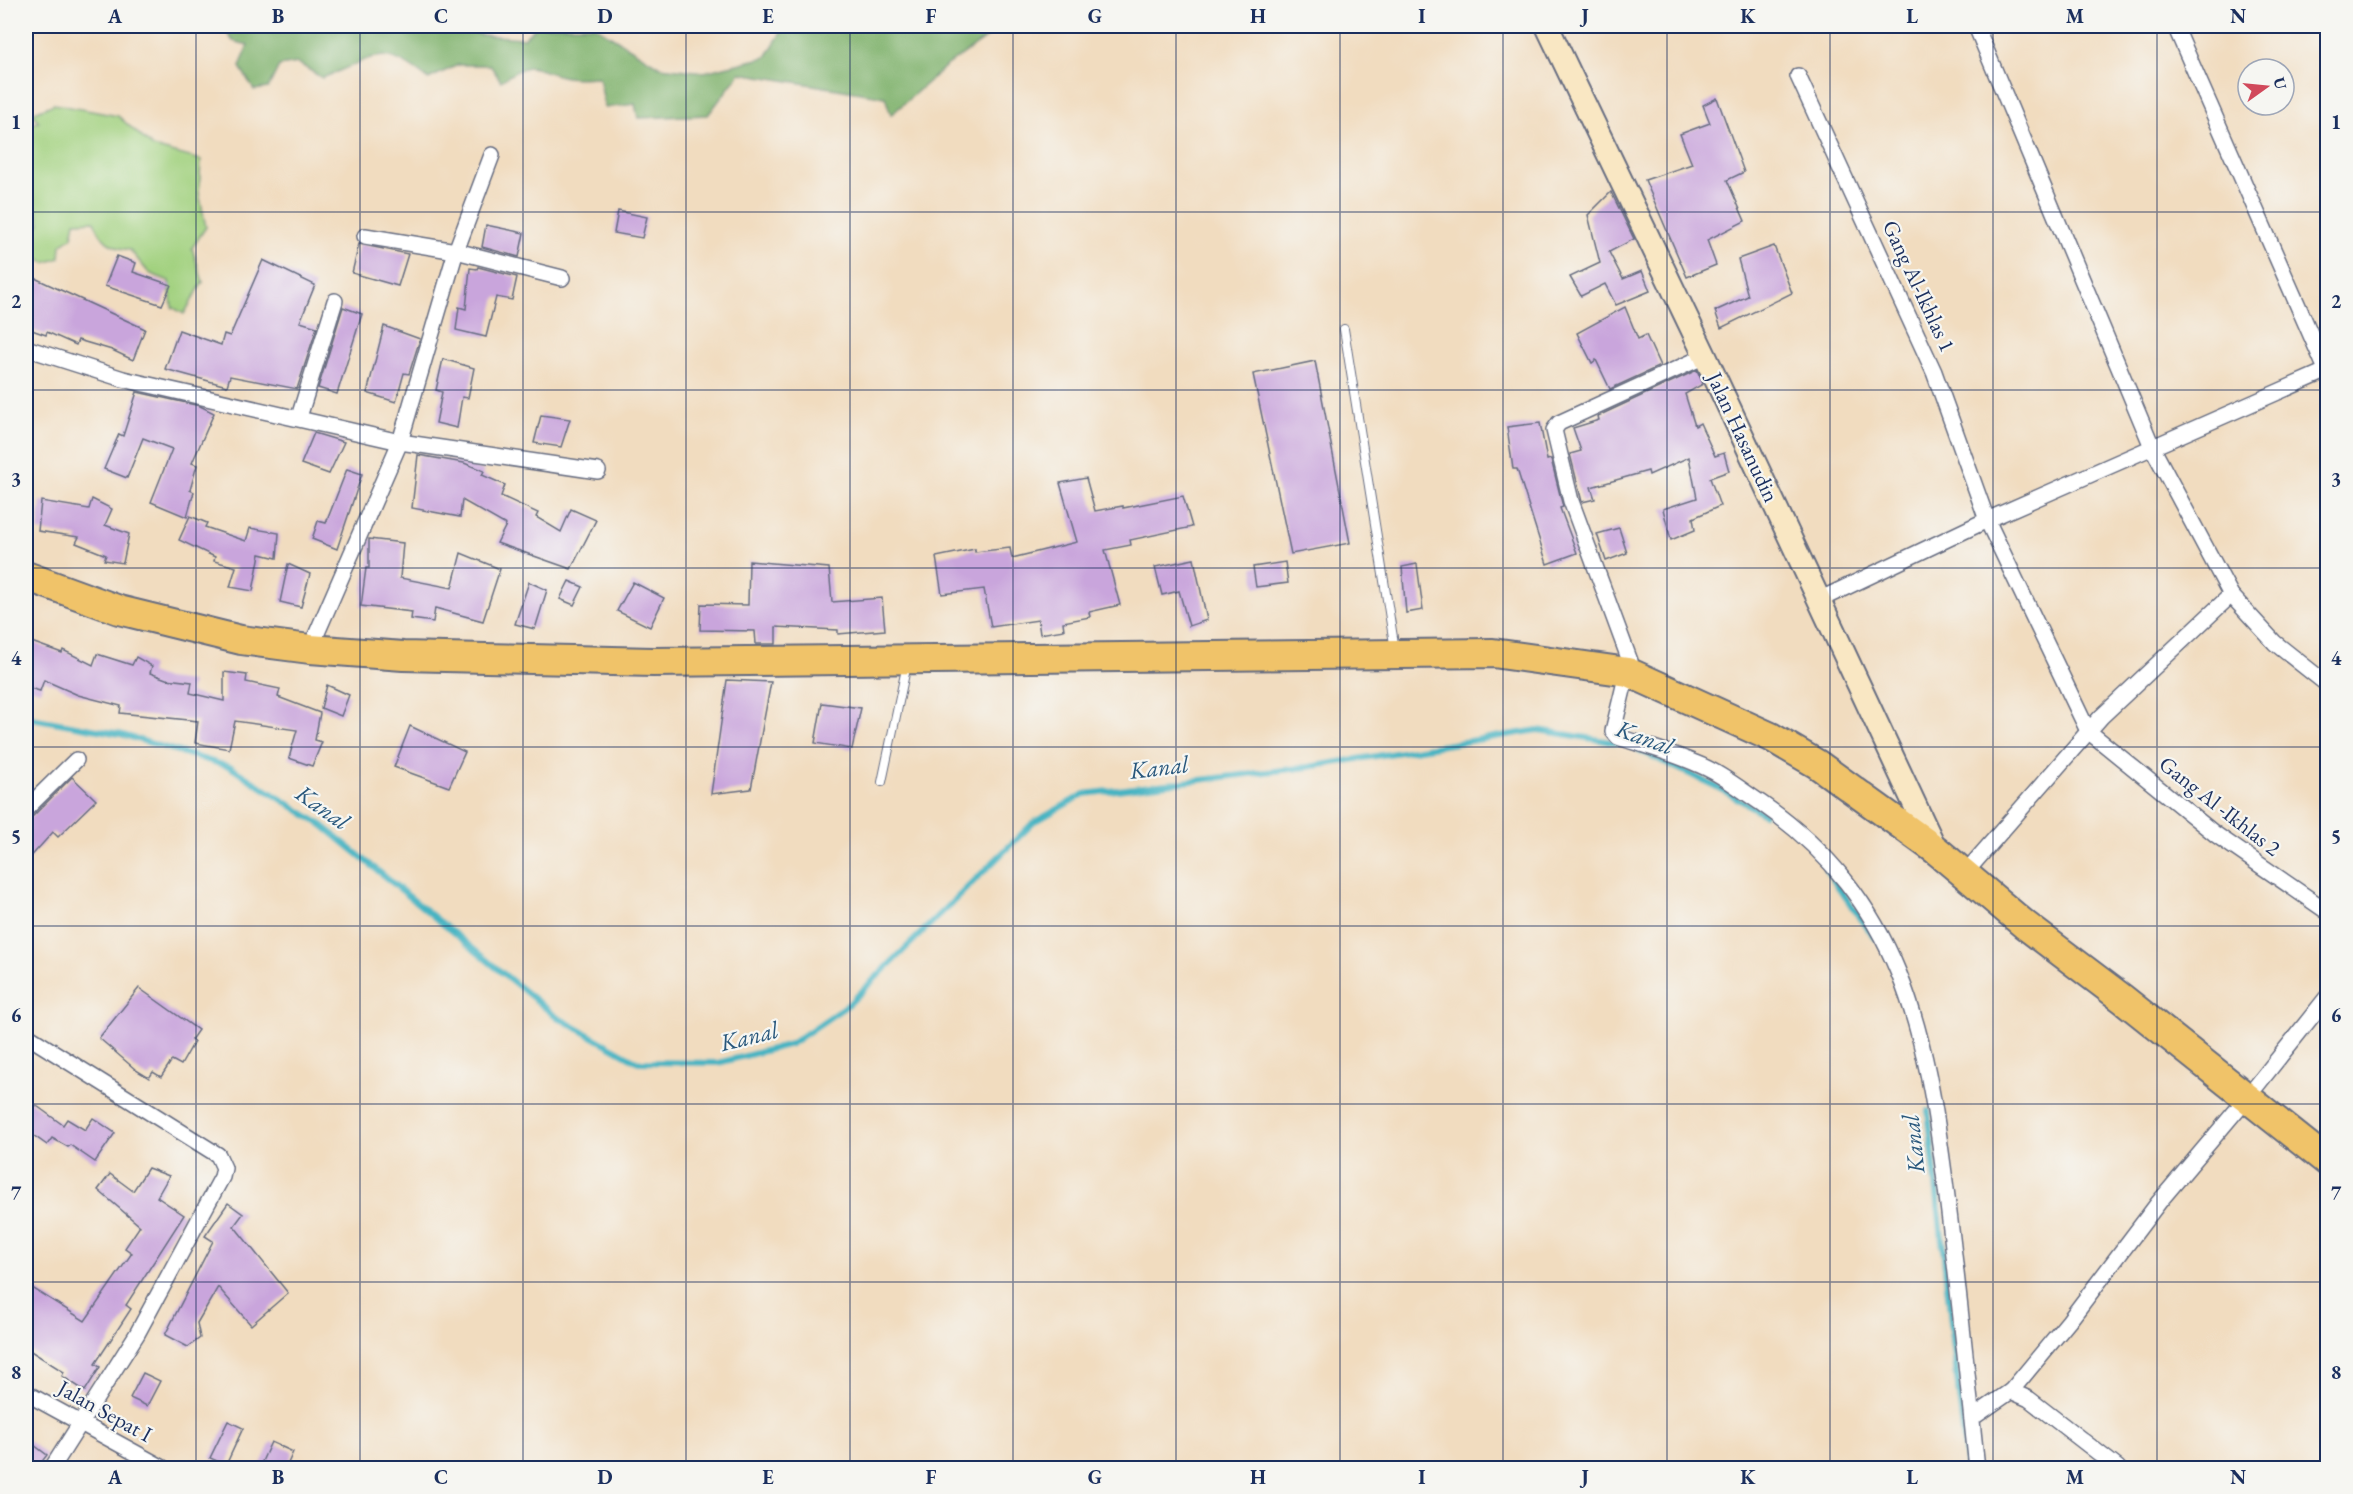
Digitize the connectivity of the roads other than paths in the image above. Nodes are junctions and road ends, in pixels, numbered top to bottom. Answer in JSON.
{"nodes":[{"id":1,"x":1547,"y":26,"type":"edge"},
{"id":2,"x":1976,"y":26,"type":"edge"},
{"id":3,"x":2175,"y":26,"type":"edge"},
{"id":4,"x":1798,"y":76,"type":"dead end"},
{"id":5,"x":492,"y":155,"type":"dead end"},
{"id":6,"x":364,"y":236,"type":"dead end"},
{"id":7,"x":456,"y":251,"type":"junction"},
{"id":8,"x":562,"y":278,"type":"dead end"},
{"id":9,"x":335,"y":301,"type":"dead end"},
{"id":10,"x":1344,"y":329,"type":"dead end"},
{"id":11,"x":26,"y":348,"type":"edge"},
{"id":12,"x":1705,"y":356,"type":"junction"},
{"id":13,"x":2327,"y":372,"type":"edge"},
{"id":14,"x":299,"y":417,"type":"junction"},
{"id":15,"x":400,"y":441,"type":"junction"},
{"id":16,"x":2153,"y":449,"type":"junction"},
{"id":17,"x":598,"y":471,"type":"dead end"},
{"id":18,"x":1988,"y":520,"type":"junction"},
{"id":19,"x":26,"y":576,"type":"edge"},
{"id":20,"x":2230,"y":596,"type":"junction"},
{"id":21,"x":1819,"y":600,"type":"junction"},
{"id":22,"x":310,"y":649,"type":"junction"},
{"id":23,"x":1395,"y":652,"type":"junction"},
{"id":24,"x":908,"y":660,"type":"junction"},
{"id":25,"x":1628,"y":672,"type":"junction"},
{"id":26,"x":2328,"y":685,"type":"edge"},
{"id":27,"x":2088,"y":731,"type":"junction"},
{"id":28,"x":76,"y":760,"type":"dead end"},
{"id":29,"x":882,"y":782,"type":"dead end"},
{"id":30,"x":26,"y":809,"type":"edge"},
{"id":31,"x":1936,"y":850,"type":"junction"},
{"id":32,"x":1965,"y":873,"type":"junction"},
{"id":33,"x":2328,"y":912,"type":"edge"},
{"id":34,"x":2328,"y":996,"type":"edge"},
{"id":35,"x":26,"y":1035,"type":"edge"},
{"id":36,"x":2246,"y":1099,"type":"junction"},
{"id":37,"x":2328,"y":1162,"type":"edge"},
{"id":38,"x":2011,"y":1391,"type":"junction"},
{"id":39,"x":26,"y":1393,"type":"edge"},
{"id":40,"x":1972,"y":1418,"type":"junction"},
{"id":41,"x":80,"y":1424,"type":"junction"},
{"id":42,"x":52,"y":1468,"type":"edge"},
{"id":43,"x":163,"y":1468,"type":"edge"},
{"id":44,"x":1977,"y":1468,"type":"edge"},
{"id":45,"x":2118,"y":1468,"type":"edge"}],
"edges":[{"from":1,"to":12,"type":"main road","name":"Jalan Hasanudin"},
{"from":2,"to":16,"type":"street"},
{"from":3,"to":13,"type":"street"},
{"from":4,"to":18,"type":"street","name":"Gang Al-Ikhlas 1"},
{"from":5,"to":7,"type":"street"},
{"from":6,"to":7,"type":"street"},
{"from":7,"to":8,"type":"street"},
{"from":7,"to":15,"type":"street"},
{"from":9,"to":14,"type":"street"},
{"from":10,"to":23,"type":"lane"},
{"from":11,"to":14,"type":"street"},
{"from":12,"to":21,"type":"main road","name":"Jalan Hasanudin"},
{"from":12,"to":25,"type":"street"},
{"from":13,"to":16,"type":"street"},
{"from":14,"to":15,"type":"street"},
{"from":15,"to":17,"type":"street"},
{"from":15,"to":22,"type":"street"},
{"from":16,"to":18,"type":"street"},
{"from":16,"to":20,"type":"street"},
{"from":18,"to":21,"type":"street"},
{"from":18,"to":27,"type":"street","name":"Gang Al-Ikhlas 1"},
{"from":19,"to":22,"type":"highway"},
{"from":20,"to":26,"type":"street"},
{"from":20,"to":27,"type":"street"},
{"from":21,"to":31,"type":"main road","name":"Jalan Hasanudin"},
{"from":22,"to":24,"type":"highway"},
{"from":23,"to":24,"type":"highway"},
{"from":23,"to":25,"type":"highway"},
{"from":24,"to":29,"type":"lane"},
{"from":25,"to":31,"type":"highway"},
{"from":25,"to":40,"type":"street"},
{"from":27,"to":32,"type":"street"},
{"from":27,"to":33,"type":"street","name":"Gang Al -Ikhlas 2"},
{"from":28,"to":30,"type":"street"},
{"from":31,"to":32,"type":"highway"},
{"from":32,"to":36,"type":"highway"},
{"from":34,"to":36,"type":"street"},
{"from":35,"to":41,"type":"street"},
{"from":36,"to":37,"type":"highway"},
{"from":36,"to":38,"type":"street"},
{"from":38,"to":40,"type":"street"},
{"from":38,"to":45,"type":"street"},
{"from":39,"to":41,"type":"street","name":"Jalan Sepat I"},
{"from":40,"to":44,"type":"street"},
{"from":41,"to":42,"type":"street"},
{"from":41,"to":43,"type":"street","name":"Jalan Sepat I"}]}
